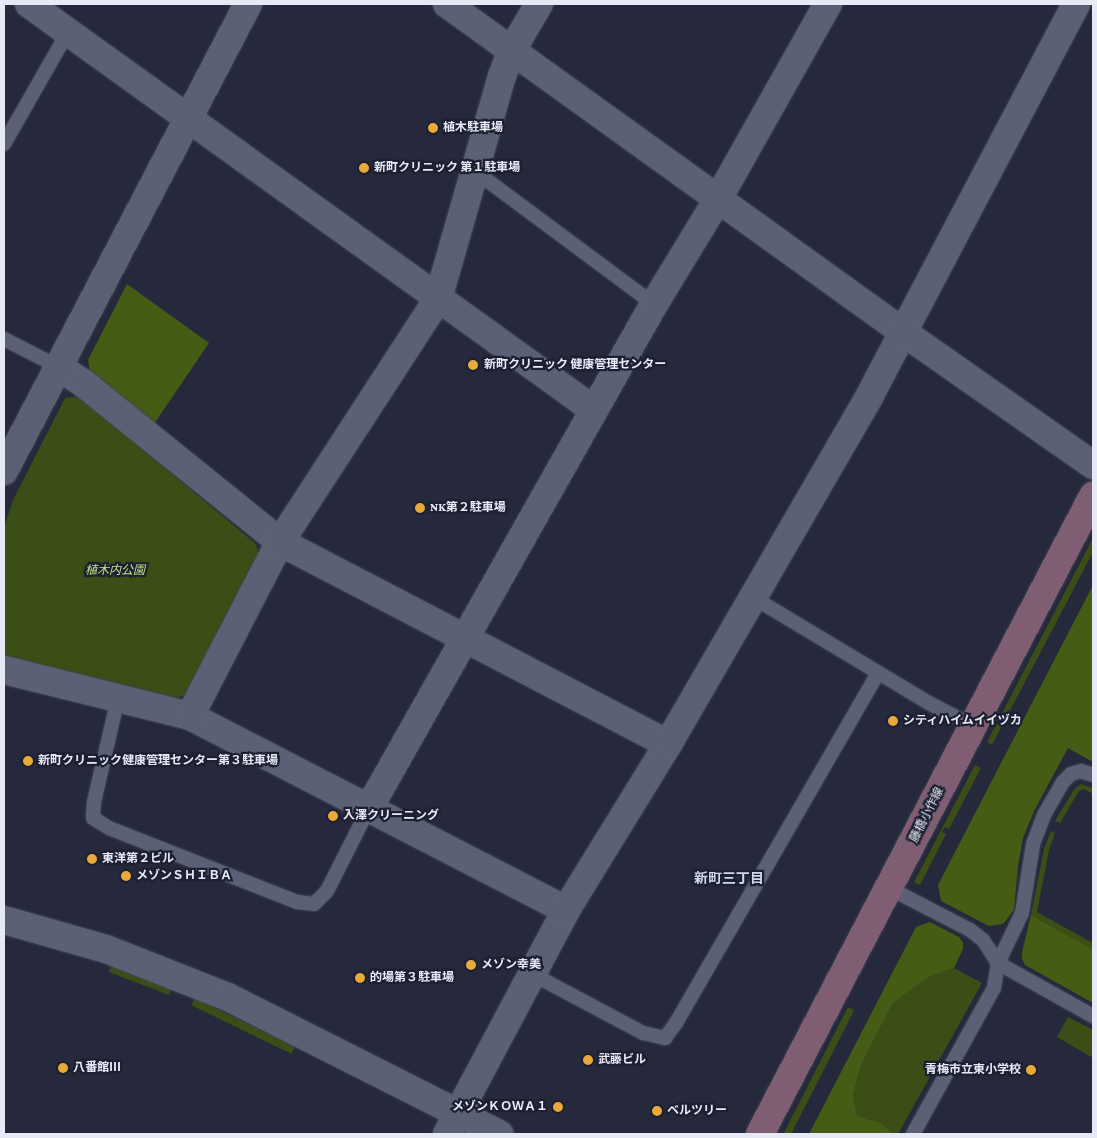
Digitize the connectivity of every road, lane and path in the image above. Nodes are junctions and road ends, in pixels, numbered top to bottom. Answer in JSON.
{"nodes":[{"id":1,"x":29,"y":4,"type":"edge"},
{"id":2,"x":248,"y":4,"type":"edge"},
{"id":3,"x":447,"y":4,"type":"edge"},
{"id":4,"x":539,"y":4,"type":"edge"},
{"id":5,"x":828,"y":4,"type":"edge"},
{"id":6,"x":1076,"y":4,"type":"edge"},
{"id":7,"x":68,"y":32,"type":"junction"},
{"id":8,"x":512,"y":50,"type":"junction"},
{"id":9,"x":189,"y":118,"type":"junction"},
{"id":10,"x":4,"y":144,"type":"edge"},
{"id":11,"x":476,"y":172,"type":"junction"},
{"id":12,"x":718,"y":199,"type":"junction"},
{"id":13,"x":438,"y":299,"type":"junction"},
{"id":14,"x":654,"y":304,"type":"junction"},
{"id":15,"x":903,"y":332,"type":"junction"},
{"id":16,"x":4,"y":339,"type":"edge"},
{"id":17,"x":59,"y":367,"type":"junction"},
{"id":18,"x":594,"y":410,"type":"junction"},
{"id":19,"x":1093,"y":465,"type":"edge"},
{"id":20,"x":4,"y":471,"type":"edge"},
{"id":21,"x":1093,"y":496,"type":"edge"},
{"id":22,"x":280,"y":542,"type":"junction"},
{"id":23,"x":754,"y":598,"type":"junction"},
{"id":24,"x":465,"y":637,"type":"junction"},
{"id":25,"x":4,"y":670,"type":"edge"},
{"id":26,"x":878,"y":673,"type":"junction"},
{"id":27,"x":118,"y":698,"type":"junction"},
{"id":28,"x":190,"y":716,"type":"junction"},
{"id":29,"x":973,"y":726,"type":"junction"},
{"id":30,"x":668,"y":744,"type":"junction"},
{"id":31,"x":1093,"y":775,"type":"edge"},
{"id":32,"x":369,"y":808,"type":"junction"},
{"id":33,"x":889,"y":888,"type":"junction"},
{"id":34,"x":566,"y":910,"type":"junction"},
{"id":35,"x":4,"y":920,"type":"edge"},
{"id":36,"x":998,"y":963,"type":"junction"},
{"id":37,"x":532,"y":974,"type":"junction"},
{"id":38,"x":1093,"y":1016,"type":"edge"},
{"id":39,"x":452,"y":1124,"type":"edge"},
{"id":40,"x":499,"y":1134,"type":"edge"},
{"id":41,"x":760,"y":1134,"type":"edge"},
{"id":42,"x":913,"y":1134,"type":"edge"}],
"edges":[{"from":1,"to":7,"type":"street"},
{"from":2,"to":9,"type":"street"},
{"from":3,"to":8,"type":"street"},
{"from":4,"to":8,"type":"street"},
{"from":5,"to":12,"type":"street"},
{"from":6,"to":15,"type":"street"},
{"from":7,"to":9,"type":"street"},
{"from":7,"to":10,"type":"lane"},
{"from":8,"to":11,"type":"street"},
{"from":8,"to":12,"type":"street"},
{"from":9,"to":13,"type":"street"},
{"from":9,"to":17,"type":"street"},
{"from":11,"to":13,"type":"street"},
{"from":11,"to":14,"type":"lane"},
{"from":12,"to":14,"type":"street"},
{"from":12,"to":15,"type":"street"},
{"from":13,"to":18,"type":"street"},
{"from":13,"to":22,"type":"street"},
{"from":14,"to":18,"type":"street"},
{"from":15,"to":19,"type":"street"},
{"from":15,"to":23,"type":"street"},
{"from":16,"to":17,"type":"lane"},
{"from":17,"to":20,"type":"street"},
{"from":17,"to":22,"type":"street"},
{"from":18,"to":24,"type":"street"},
{"from":21,"to":29,"type":"main road","name":"藤橋小作線"},
{"from":22,"to":24,"type":"street"},
{"from":22,"to":28,"type":"street"},
{"from":23,"to":26,"type":"lane"},
{"from":23,"to":30,"type":"street"},
{"from":24,"to":30,"type":"street"},
{"from":24,"to":32,"type":"street"},
{"from":25,"to":27,"type":"street"},
{"from":26,"to":29,"type":"lane"},
{"from":26,"to":37,"type":"lane"},
{"from":27,"to":28,"type":"street"},
{"from":27,"to":32,"type":"lane"},
{"from":28,"to":32,"type":"street"},
{"from":29,"to":33,"type":"main road","name":"藤橋小作線"},
{"from":30,"to":34,"type":"street"},
{"from":31,"to":36,"type":"lane"},
{"from":32,"to":34,"type":"street"},
{"from":33,"to":36,"type":"lane"},
{"from":33,"to":41,"type":"main road","name":"藤橋小作線"},
{"from":34,"to":37,"type":"street"},
{"from":35,"to":39,"type":"street"},
{"from":36,"to":38,"type":"lane"},
{"from":36,"to":42,"type":"lane"},
{"from":37,"to":39,"type":"street"},
{"from":39,"to":40,"type":"street"}]}
